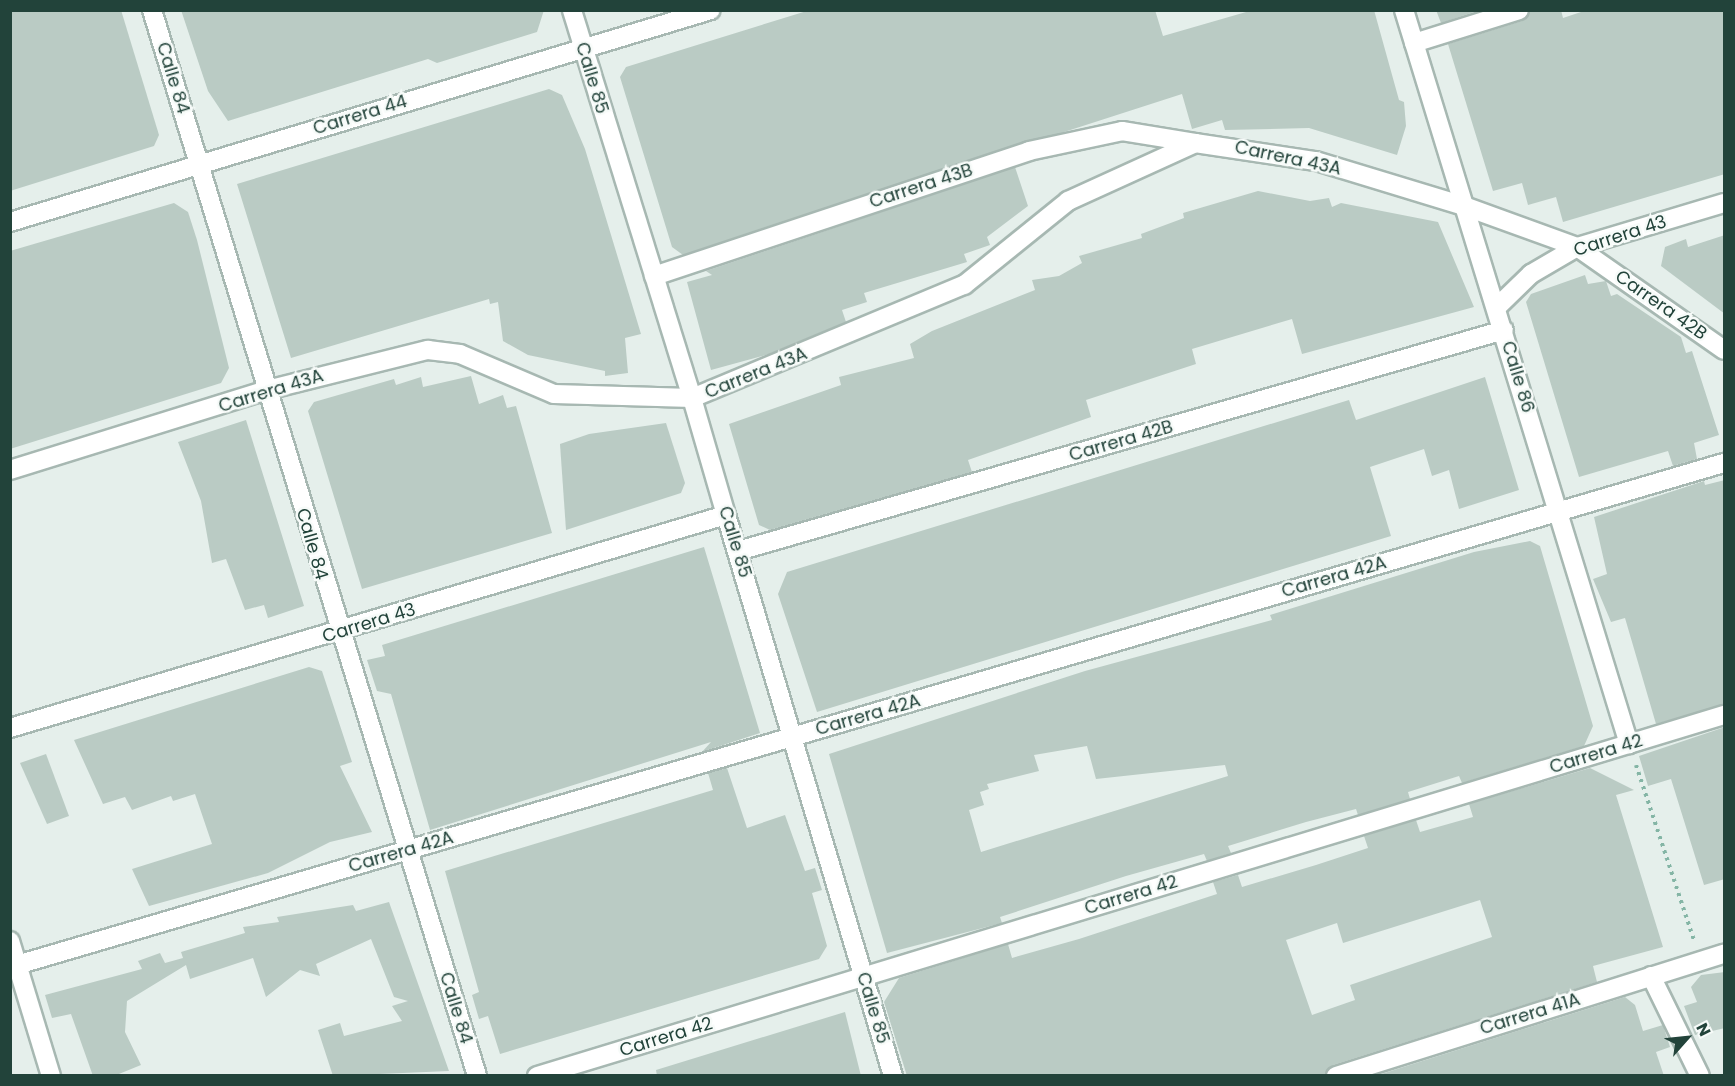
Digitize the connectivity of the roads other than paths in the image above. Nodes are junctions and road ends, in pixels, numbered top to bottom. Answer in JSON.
{"nodes":[{"id":1,"x":152,"y":10,"type":"edge"},
{"id":2,"x":572,"y":10,"type":"edge"},
{"id":3,"x":711,"y":10,"type":"edge"},
{"id":4,"x":1404,"y":10,"type":"edge"},
{"id":5,"x":1519,"y":10,"type":"edge"},
{"id":6,"x":1414,"y":43,"type":"junction"},
{"id":7,"x":583,"y":49,"type":"junction"},
{"id":8,"x":1195,"y":142,"type":"junction"},
{"id":9,"x":199,"y":164,"type":"junction"},
{"id":10,"x":1725,"y":202,"type":"edge"},
{"id":11,"x":1464,"y":206,"type":"junction"},
{"id":12,"x":10,"y":222,"type":"edge"},
{"id":13,"x":1577,"y":247,"type":"junction"},
{"id":14,"x":654,"y":276,"type":"junction"},
{"id":15,"x":1496,"y":308,"type":"junction"},
{"id":16,"x":1504,"y":330,"type":"junction"},
{"id":17,"x":1725,"y":350,"type":"edge"},
{"id":18,"x":267,"y":390,"type":"junction"},
{"id":19,"x":692,"y":398,"type":"junction"},
{"id":20,"x":1725,"y":463,"type":"edge"},
{"id":21,"x":10,"y":471,"type":"edge"},
{"id":22,"x":1559,"y":510,"type":"junction"},
{"id":23,"x":726,"y":515,"type":"junction"},
{"id":24,"x":738,"y":551,"type":"junction"},
{"id":25,"x":339,"y":633,"type":"junction"},
{"id":26,"x":1725,"y":715,"type":"edge"},
{"id":27,"x":10,"y":728,"type":"edge"},
{"id":28,"x":793,"y":737,"type":"junction"},
{"id":29,"x":1629,"y":744,"type":"junction"},
{"id":30,"x":407,"y":851,"type":"junction"},
{"id":31,"x":10,"y":941,"type":"edge"},
{"id":32,"x":1725,"y":954,"type":"edge"},
{"id":33,"x":14,"y":966,"type":"edge"},
{"id":34,"x":863,"y":976,"type":"junction"},
{"id":35,"x":1651,"y":976,"type":"junction"},
{"id":36,"x":51,"y":1076,"type":"edge"},
{"id":37,"x":477,"y":1076,"type":"edge"},
{"id":38,"x":537,"y":1076,"type":"edge"},
{"id":39,"x":893,"y":1076,"type":"edge"},
{"id":40,"x":1336,"y":1076,"type":"edge"},
{"id":41,"x":1700,"y":1076,"type":"edge"}],
"edges":[{"from":1,"to":9,"type":"street","name":"Calle 84"},
{"from":2,"to":7,"type":"street","name":"Calle 85"},
{"from":3,"to":7,"type":"street","name":"Carrera 44"},
{"from":4,"to":6,"type":"street","name":"Calle 86"},
{"from":5,"to":6,"type":"street"},
{"from":6,"to":11,"type":"street","name":"Calle 86"},
{"from":7,"to":9,"type":"street","name":"Carrera 44"},
{"from":7,"to":14,"type":"street","name":"Calle 85"},
{"from":8,"to":11,"type":"street","name":"Carrera 43A"},
{"from":8,"to":14,"type":"street","name":"Carrera 43B"},
{"from":8,"to":19,"type":"street","name":"Carrera 43A"},
{"from":9,"to":12,"type":"street","name":"Carrera 44"},
{"from":9,"to":18,"type":"street","name":"Calle 84"},
{"from":10,"to":13,"type":"street","name":"Carrera 43"},
{"from":11,"to":13,"type":"street","name":"Carrera 42B"},
{"from":11,"to":15,"type":"street","name":"Calle 86"},
{"from":13,"to":15,"type":"street","name":"Carrera 43"},
{"from":13,"to":17,"type":"street","name":"Carrera 42B"},
{"from":14,"to":19,"type":"street","name":"Calle 85"},
{"from":15,"to":16,"type":"street","name":"Calle 86"},
{"from":16,"to":22,"type":"street","name":"Calle 86"},
{"from":16,"to":24,"type":"street","name":"Carrera 42B"},
{"from":18,"to":19,"type":"street","name":"Carrera 43A"},
{"from":18,"to":21,"type":"street","name":"Carrera 43A"},
{"from":18,"to":25,"type":"street","name":"Calle 84"},
{"from":19,"to":23,"type":"street","name":"Calle 85"},
{"from":20,"to":22,"type":"street","name":"Carrera 42A"},
{"from":22,"to":28,"type":"street","name":"Carrera 42A"},
{"from":22,"to":29,"type":"street","name":"Calle 86"},
{"from":23,"to":24,"type":"street","name":"Calle 85"},
{"from":23,"to":25,"type":"street","name":"Carrera 43"},
{"from":24,"to":28,"type":"street","name":"Calle 85"},
{"from":25,"to":27,"type":"street","name":"Carrera 43"},
{"from":25,"to":30,"type":"street","name":"Calle 84"},
{"from":26,"to":29,"type":"street","name":"Carrera 42"},
{"from":28,"to":30,"type":"street","name":"Carrera 42A"},
{"from":28,"to":34,"type":"street","name":"Calle 85"},
{"from":29,"to":34,"type":"street","name":"Carrera 42"},
{"from":30,"to":33,"type":"street","name":"Carrera 42A"},
{"from":30,"to":37,"type":"street","name":"Calle 84"},
{"from":31,"to":33,"type":"street"},
{"from":32,"to":35,"type":"street","name":"Carrera 41A"},
{"from":33,"to":36,"type":"street"},
{"from":34,"to":38,"type":"street","name":"Carrera 42"},
{"from":34,"to":39,"type":"street","name":"Calle 85"},
{"from":35,"to":40,"type":"street","name":"Carrera 41A"},
{"from":35,"to":41,"type":"street"}]}
